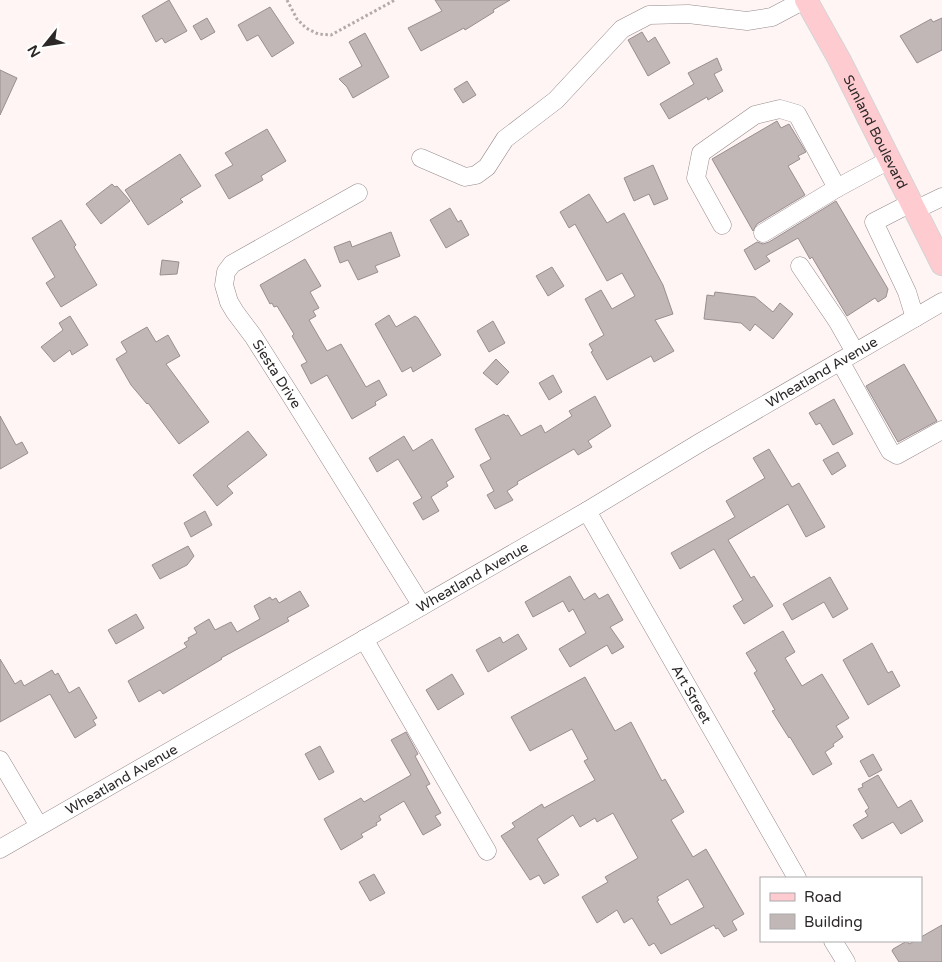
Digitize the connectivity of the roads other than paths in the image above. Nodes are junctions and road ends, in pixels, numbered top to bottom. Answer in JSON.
{"nodes":[{"id":1,"x":805,"y":0,"type":"edge"},
{"id":2,"x":421,"y":158,"type":"dead end"},
{"id":3,"x":889,"y":160,"type":"junction"},
{"id":4,"x":837,"y":188,"type":"junction"},
{"id":5,"x":358,"y":193,"type":"dead end"},
{"id":6,"x":942,"y":197,"type":"edge"},
{"id":7,"x":913,"y":206,"type":"junction"},
{"id":8,"x":722,"y":225,"type":"dead end"},
{"id":9,"x":763,"y":233,"type":"dead end"},
{"id":10,"x":941,"y":258,"type":"edge"},
{"id":11,"x":800,"y":266,"type":"dead end"},
{"id":12,"x":942,"y":302,"type":"edge"},
{"id":13,"x":915,"y":318,"type":"junction"},
{"id":14,"x":848,"y":357,"type":"junction"},
{"id":15,"x":942,"y":430,"type":"edge"},
{"id":16,"x":587,"y":511,"type":"junction"},
{"id":17,"x":422,"y":606,"type":"junction"},
{"id":18,"x":364,"y":639,"type":"junction"},
{"id":19,"x":0,"y":760,"type":"edge"},
{"id":20,"x":39,"y":826,"type":"junction"},
{"id":21,"x":0,"y":849,"type":"edge"},
{"id":22,"x":487,"y":851,"type":"dead end"},
{"id":23,"x":796,"y":877,"type":"edge"},
{"id":24,"x":834,"y":942,"type":"edge"},
{"id":25,"x":846,"y":962,"type":"edge"}],
"edges":[{"from":1,"to":2,"type":"street"},
{"from":1,"to":3,"type":"main road","name":"Sunland Boulevard"},
{"from":3,"to":4,"type":"street"},
{"from":3,"to":7,"type":"main road","name":"Sunland Boulevard"},
{"from":4,"to":8,"type":"street"},
{"from":4,"to":9,"type":"street"},
{"from":5,"to":17,"type":"street","name":"Siesta Drive"},
{"from":6,"to":7,"type":"street"},
{"from":7,"to":10,"type":"main road","name":"Sunland Boulevard"},
{"from":7,"to":13,"type":"street"},
{"from":11,"to":14,"type":"street"},
{"from":12,"to":13,"type":"street","name":"Wheatland Avenue"},
{"from":13,"to":14,"type":"street","name":"Wheatland Avenue"},
{"from":14,"to":15,"type":"street"},
{"from":14,"to":16,"type":"street","name":"Wheatland Avenue"},
{"from":16,"to":17,"type":"street","name":"Wheatland Avenue"},
{"from":16,"to":23,"type":"street","name":"Art Street"},
{"from":17,"to":18,"type":"street","name":"Wheatland Avenue"},
{"from":18,"to":20,"type":"street","name":"Wheatland Avenue"},
{"from":18,"to":22,"type":"street"},
{"from":19,"to":20,"type":"street"},
{"from":20,"to":21,"type":"street","name":"Wheatland Avenue"},
{"from":24,"to":25,"type":"street"}]}
